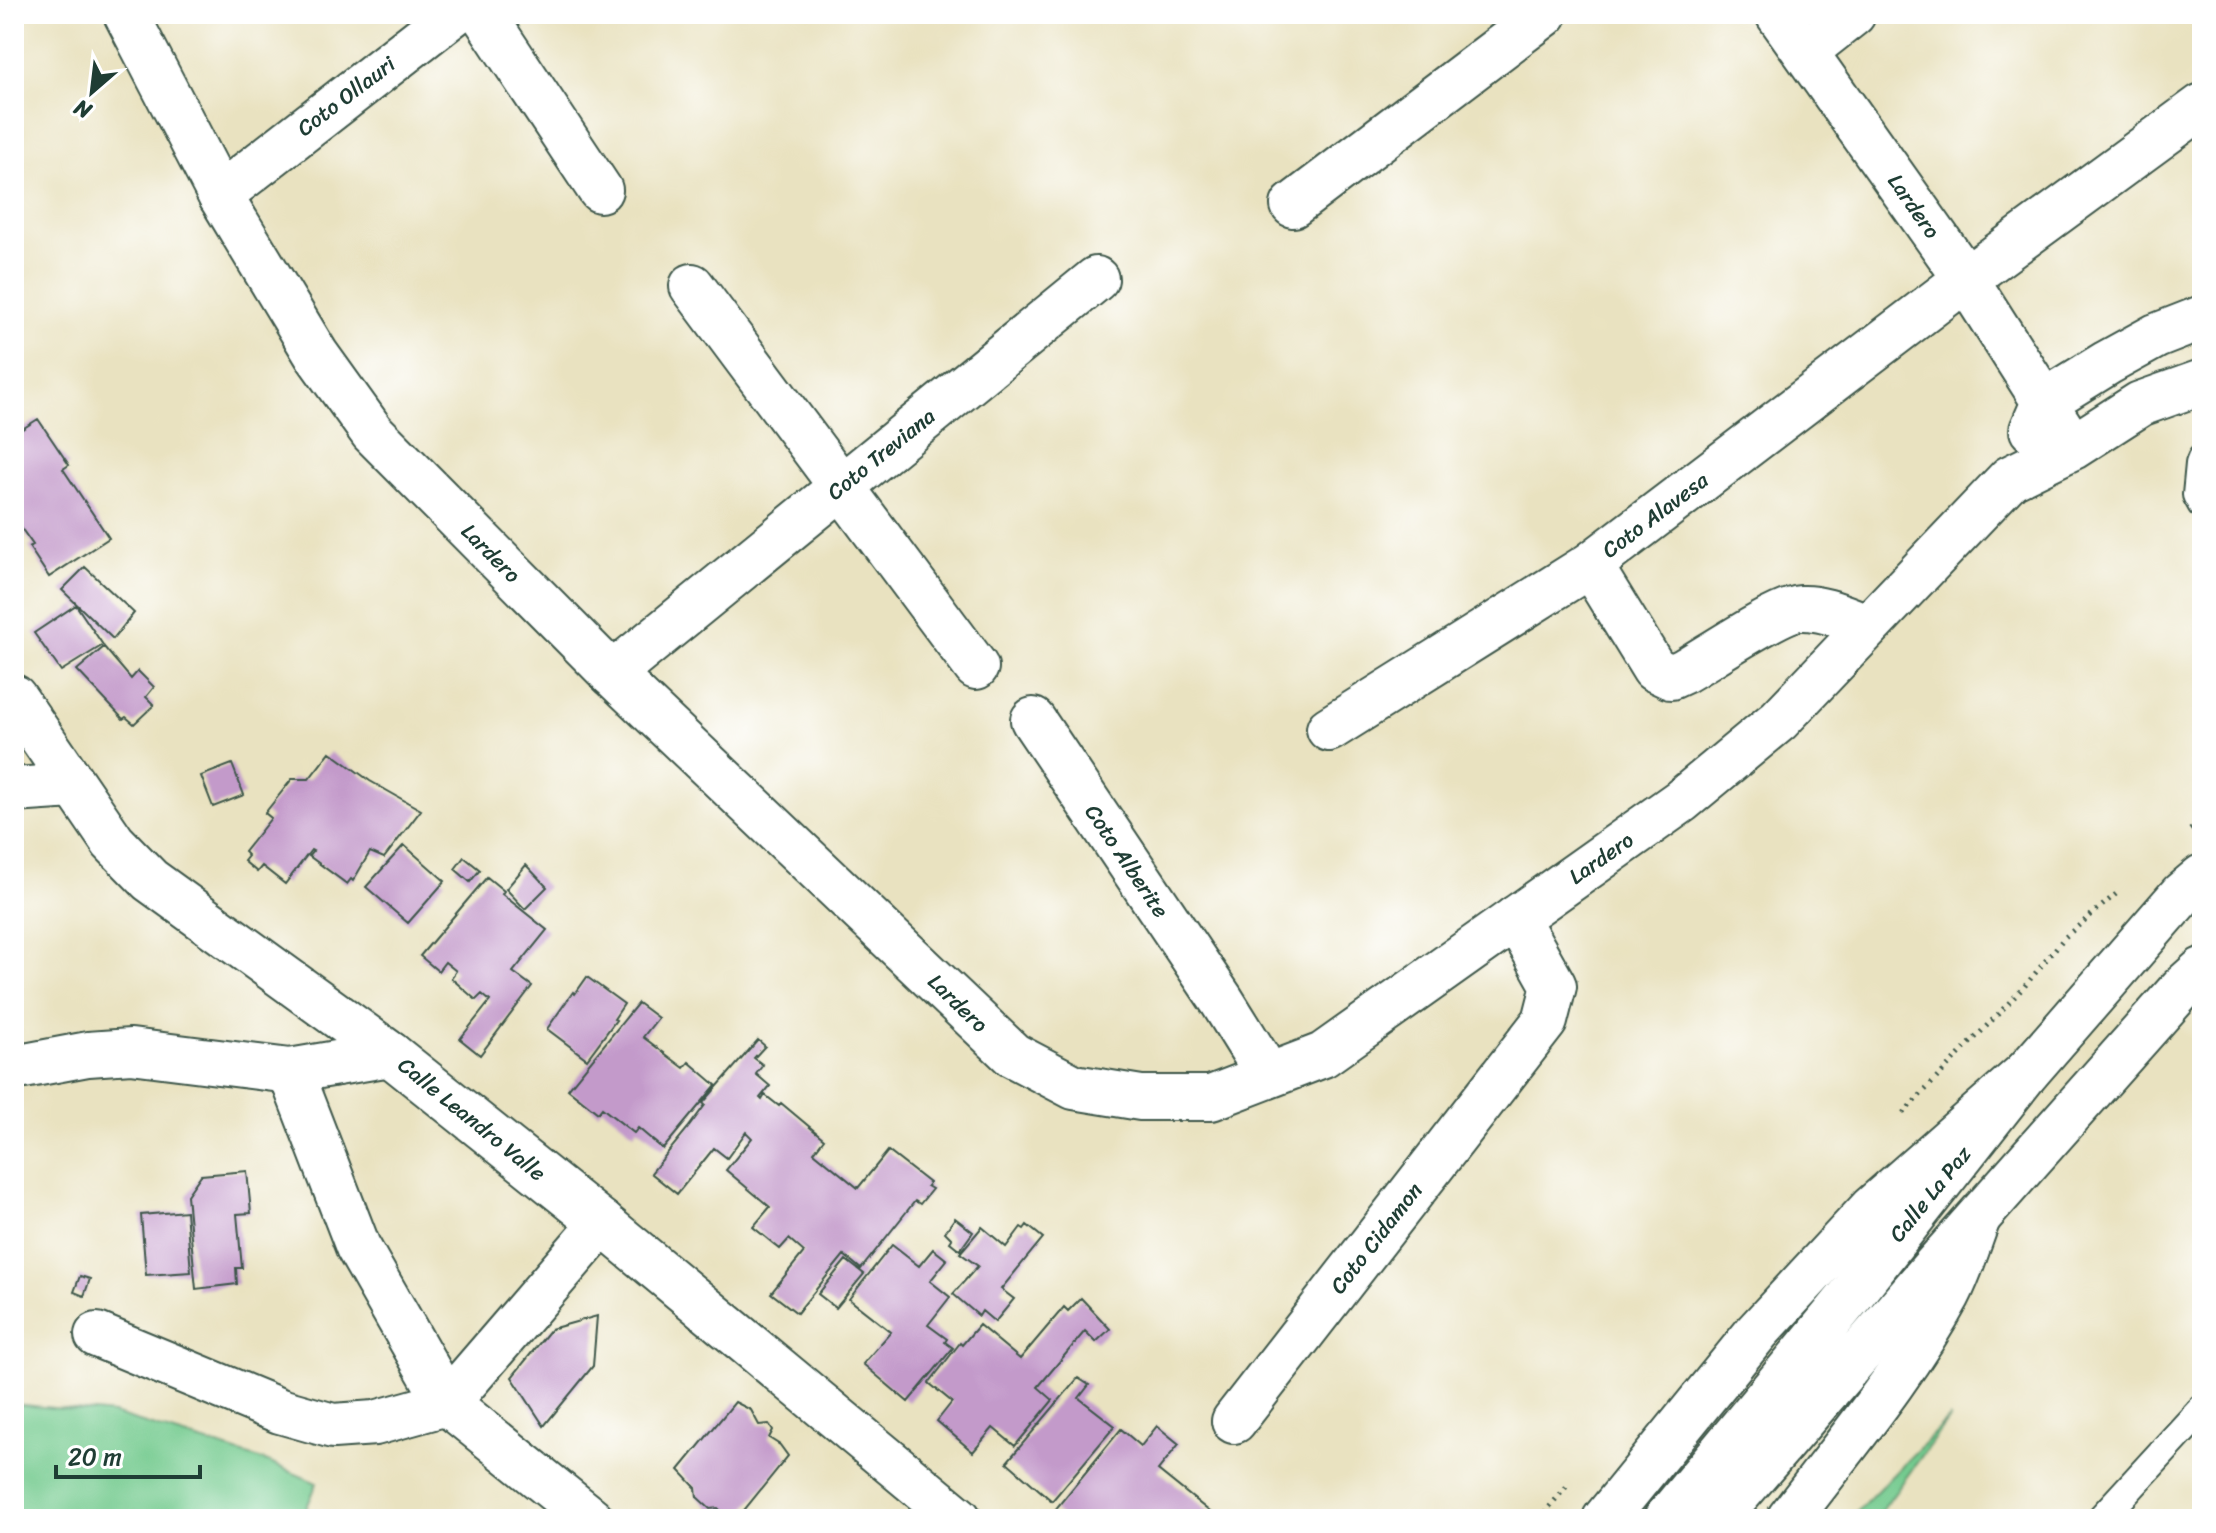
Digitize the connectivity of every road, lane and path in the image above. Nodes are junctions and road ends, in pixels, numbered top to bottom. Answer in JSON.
{"nodes":[{"id":1,"x":126,"y":14,"type":"edge"},
{"id":2,"x":453,"y":14,"type":"edge"},
{"id":3,"x":483,"y":14,"type":"edge"},
{"id":4,"x":1545,"y":14,"type":"edge"},
{"id":5,"x":1778,"y":14,"type":"edge"},
{"id":6,"x":1853,"y":14,"type":"edge"},
{"id":7,"x":1806,"y":51,"type":"junction"},
{"id":8,"x":2202,"y":106,"type":"edge"},
{"id":9,"x":600,"y":190,"type":"dead end"},
{"id":10,"x":220,"y":195,"type":"junction"},
{"id":11,"x":1293,"y":205,"type":"dead end"},
{"id":12,"x":1096,"y":279,"type":"dead end"},
{"id":13,"x":1966,"y":279,"type":"junction"},
{"id":14,"x":692,"y":286,"type":"dead end"},
{"id":15,"x":2202,"y":318,"type":"edge"},
{"id":16,"x":2202,"y":382,"type":"edge"},
{"id":17,"x":2044,"y":402,"type":"junction"},
{"id":18,"x":2073,"y":447,"type":"junction"},
{"id":19,"x":2202,"y":459,"type":"edge"},
{"id":20,"x":2010,"y":478,"type":"junction"},
{"id":21,"x":841,"y":487,"type":"junction"},
{"id":22,"x":2202,"y":504,"type":"edge"},
{"id":23,"x":1590,"y":565,"type":"junction"},
{"id":24,"x":1868,"y":626,"type":"junction"},
{"id":25,"x":976,"y":667,"type":"dead end"},
{"id":26,"x":612,"y":674,"type":"junction"},
{"id":27,"x":14,"y":697,"type":"edge"},
{"id":28,"x":1033,"y":720,"type":"dead end"},
{"id":29,"x":1329,"y":729,"type":"dead end"},
{"id":30,"x":73,"y":786,"type":"junction"},
{"id":31,"x":14,"y":790,"type":"edge"},
{"id":32,"x":2202,"y":877,"type":"edge"},
{"id":33,"x":1516,"y":918,"type":"junction"},
{"id":34,"x":2202,"y":970,"type":"edge"},
{"id":35,"x":390,"y":1054,"type":"junction"},
{"id":36,"x":19,"y":1067,"type":"dead end"},
{"id":37,"x":290,"y":1071,"type":"junction"},
{"id":38,"x":2027,"y":1072,"type":"junction"},
{"id":39,"x":1268,"y":1075,"type":"junction"},
{"id":40,"x":1977,"y":1221,"type":"junction"},
{"id":41,"x":602,"y":1223,"type":"junction"},
{"id":42,"x":97,"y":1335,"type":"dead end"},
{"id":43,"x":1800,"y":1388,"type":"junction"},
{"id":44,"x":447,"y":1403,"type":"junction"},
{"id":45,"x":2202,"y":1409,"type":"edge"},
{"id":46,"x":1234,"y":1421,"type":"dead end"},
{"id":47,"x":591,"y":1519,"type":"edge"},
{"id":48,"x":959,"y":1519,"type":"edge"},
{"id":49,"x":1605,"y":1519,"type":"edge"},
{"id":50,"x":1666,"y":1519,"type":"edge"},
{"id":51,"x":1717,"y":1519,"type":"edge"},
{"id":52,"x":1789,"y":1519,"type":"edge"},
{"id":53,"x":2101,"y":1519,"type":"edge"}],
"edges":[{"from":1,"to":10,"type":"main road","name":"Lardero"},
{"from":2,"to":10,"type":"main road","name":"Coto Ollauri"},
{"from":3,"to":9,"type":"main road"},
{"from":4,"to":11,"type":"main road"},
{"from":5,"to":7,"type":"main road","name":"Lardero"},
{"from":6,"to":7,"type":"main road"},
{"from":7,"to":13,"type":"main road","name":"Lardero"},
{"from":8,"to":13,"type":"main road","name":"Coto Alavesa"},
{"from":10,"to":26,"type":"main road","name":"Lardero"},
{"from":12,"to":21,"type":"main road","name":"Coto Treviana"},
{"from":13,"to":17,"type":"main road","name":"Lardero"},
{"from":13,"to":23,"type":"main road","name":"Coto Alavesa"},
{"from":14,"to":21,"type":"main road"},
{"from":15,"to":17,"type":"main road"},
{"from":16,"to":18,"type":"main road"},
{"from":17,"to":18,"type":"main road","name":"Lardero"},
{"from":17,"to":20,"type":"main road","name":"Lardero"},
{"from":18,"to":20,"type":"main road","name":"Lardero"},
{"from":19,"to":22,"type":"lane"},
{"from":20,"to":24,"type":"main road","name":"Lardero"},
{"from":21,"to":25,"type":"main road"},
{"from":21,"to":26,"type":"main road","name":"Coto Treviana"},
{"from":23,"to":24,"type":"main road"},
{"from":23,"to":29,"type":"main road","name":"Coto Alavesa"},
{"from":24,"to":33,"type":"main road","name":"Lardero"},
{"from":26,"to":39,"type":"main road","name":"Lardero"},
{"from":27,"to":30,"type":"main road","name":"Calle Leandro Valle"},
{"from":28,"to":39,"type":"main road","name":"Coto Alberite"},
{"from":30,"to":31,"type":"main road"},
{"from":30,"to":35,"type":"main road","name":"Calle Leandro Valle"},
{"from":32,"to":38,"type":"main road","name":"Calle La Paz"},
{"from":33,"to":39,"type":"main road","name":"Lardero"},
{"from":33,"to":46,"type":"main road","name":"Coto Cidamon"},
{"from":34,"to":40,"type":"main road","name":"Calle La Paz"},
{"from":35,"to":37,"type":"main road"},
{"from":35,"to":41,"type":"main road","name":"Calle Leandro Valle"},
{"from":36,"to":37,"type":"main road"},
{"from":37,"to":44,"type":"main road"},
{"from":38,"to":43,"type":"main road","name":"Calle La Paz"},
{"from":38,"to":49,"type":"main road"},
{"from":40,"to":43,"type":"main road","name":"Calle La Paz"},
{"from":40,"to":52,"type":"main road"},
{"from":41,"to":44,"type":"main road"},
{"from":41,"to":48,"type":"main road","name":"Calle Leandro Valle"},
{"from":42,"to":44,"type":"main road"},
{"from":43,"to":50,"type":"main road","name":"Calle La Paz"},
{"from":43,"to":51,"type":"main road","name":"Calle La Paz"},
{"from":44,"to":47,"type":"main road"},
{"from":45,"to":53,"type":"lane"}]}
